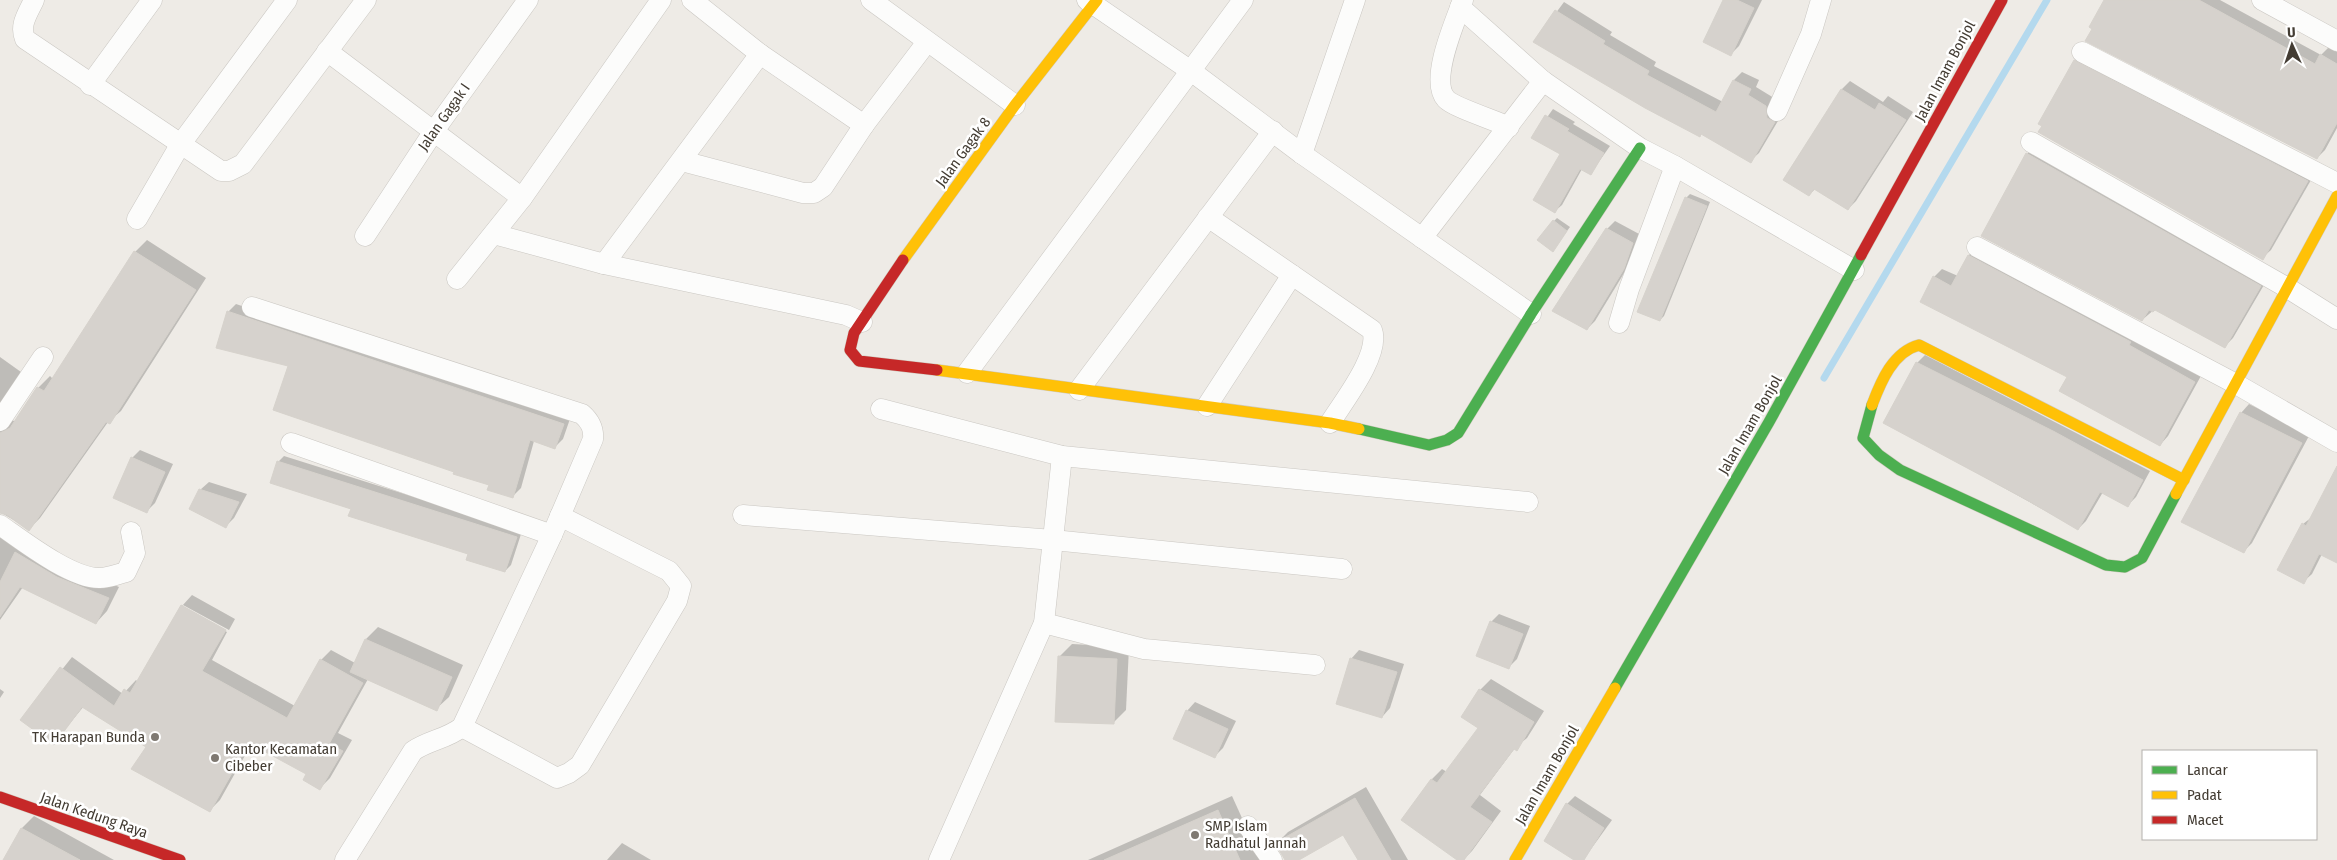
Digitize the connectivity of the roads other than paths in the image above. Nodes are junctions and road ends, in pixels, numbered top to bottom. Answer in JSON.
{"nodes":[{"id":1,"x":34,"y":0,"type":"edge"},
{"id":2,"x":152,"y":0,"type":"edge"},
{"id":3,"x":287,"y":0,"type":"edge"},
{"id":4,"x":366,"y":0,"type":"edge"},
{"id":5,"x":528,"y":0,"type":"edge"},
{"id":6,"x":660,"y":0,"type":"edge"},
{"id":7,"x":692,"y":0,"type":"edge"},
{"id":8,"x":871,"y":0,"type":"edge"},
{"id":9,"x":1243,"y":0,"type":"edge"},
{"id":10,"x":1355,"y":0,"type":"edge"},
{"id":11,"x":1821,"y":0,"type":"edge"},
{"id":12,"x":2002,"y":0,"type":"edge"},
{"id":13,"x":2262,"y":0,"type":"edge"},
{"id":14,"x":1092,"y":1,"type":"edge"},
{"id":15,"x":1462,"y":4,"type":"edge"},
{"id":16,"x":2337,"y":41,"type":"edge"},
{"id":17,"x":927,"y":42,"type":"junction"},
{"id":18,"x":328,"y":52,"type":"junction"},
{"id":19,"x":2082,"y":52,"type":"dead end"},
{"id":20,"x":760,"y":54,"type":"junction"},
{"id":21,"x":1191,"y":71,"type":"junction"},
{"id":22,"x":1543,"y":81,"type":"junction"},
{"id":23,"x":90,"y":85,"type":"junction"},
{"id":24,"x":1015,"y":105,"type":"junction"},
{"id":25,"x":1776,"y":111,"type":"dead end"},
{"id":26,"x":864,"y":125,"type":"junction"},
{"id":27,"x":1509,"y":127,"type":"junction"},
{"id":28,"x":434,"y":130,"type":"junction"},
{"id":29,"x":1273,"y":131,"type":"junction"},
{"id":30,"x":2031,"y":142,"type":"dead end"},
{"id":31,"x":180,"y":145,"type":"junction"},
{"id":32,"x":1640,"y":148,"type":"junction"},
{"id":33,"x":1302,"y":154,"type":"junction"},
{"id":34,"x":682,"y":162,"type":"junction"},
{"id":35,"x":1676,"y":166,"type":"junction"},
{"id":36,"x":2337,"y":183,"type":"edge"},
{"id":37,"x":2337,"y":196,"type":"edge"},
{"id":38,"x":522,"y":198,"type":"junction"},
{"id":39,"x":1208,"y":217,"type":"junction"},
{"id":40,"x":136,"y":219,"type":"dead end"},
{"id":41,"x":494,"y":234,"type":"junction"},
{"id":42,"x":365,"y":236,"type":"dead end"},
{"id":43,"x":1422,"y":238,"type":"junction"},
{"id":44,"x":1977,"y":247,"type":"dead end"},
{"id":45,"x":604,"y":264,"type":"junction"},
{"id":46,"x":1854,"y":270,"type":"junction"},
{"id":47,"x":1292,"y":274,"type":"junction"},
{"id":48,"x":457,"y":280,"type":"dead end"},
{"id":49,"x":2286,"y":287,"type":"junction"},
{"id":50,"x":252,"y":307,"type":"dead end"},
{"id":51,"x":1531,"y":314,"type":"junction"},
{"id":52,"x":2337,"y":319,"type":"edge"},
{"id":53,"x":862,"y":322,"type":"junction"},
{"id":54,"x":1619,"y":323,"type":"dead end"},
{"id":55,"x":43,"y":357,"type":"dead end"},
{"id":56,"x":967,"y":373,"type":"junction"},
{"id":57,"x":2236,"y":384,"type":"junction"},
{"id":58,"x":1079,"y":390,"type":"junction"},
{"id":59,"x":1207,"y":406,"type":"junction"},
{"id":60,"x":881,"y":409,"type":"dead end"},
{"id":61,"x":0,"y":421,"type":"edge"},
{"id":62,"x":1330,"y":423,"type":"junction"},
{"id":63,"x":2337,"y":441,"type":"edge"},
{"id":64,"x":291,"y":443,"type":"dead end"},
{"id":65,"x":1062,"y":456,"type":"junction"},
{"id":66,"x":2184,"y":480,"type":"junction"},
{"id":67,"x":1528,"y":502,"type":"dead end"},
{"id":68,"x":743,"y":515,"type":"dead end"},
{"id":69,"x":560,"y":516,"type":"junction"},
{"id":70,"x":0,"y":525,"type":"edge"},
{"id":71,"x":131,"y":532,"type":"dead end"},
{"id":72,"x":552,"y":535,"type":"junction"},
{"id":73,"x":1053,"y":540,"type":"junction"},
{"id":74,"x":1342,"y":569,"type":"dead end"},
{"id":75,"x":1044,"y":623,"type":"junction"},
{"id":76,"x":1315,"y":665,"type":"dead end"},
{"id":77,"x":462,"y":727,"type":"junction"},
{"id":78,"x":2,"y":804,"type":"edge"},
{"id":79,"x":1248,"y":826,"type":"dead end"},
{"id":80,"x":180,"y":860,"type":"edge"},
{"id":81,"x":346,"y":860,"type":"edge"},
{"id":82,"x":939,"y":860,"type":"edge"},
{"id":83,"x":1272,"y":860,"type":"edge"},
{"id":84,"x":1515,"y":860,"type":"edge"}],
"edges":[{"from":1,"to":23,"type":"street"},
{"from":2,"to":23,"type":"street"},
{"from":3,"to":31,"type":"street"},
{"from":4,"to":18,"type":"street"},
{"from":5,"to":28,"type":"street","name":"Jalan Gagak I"},
{"from":6,"to":38,"type":"street"},
{"from":7,"to":20,"type":"street"},
{"from":8,"to":17,"type":"street"},
{"from":9,"to":21,"type":"street"},
{"from":10,"to":33,"type":"street"},
{"from":11,"to":25,"type":"street"},
{"from":12,"to":46,"type":"street","name":"Jalan Imam Bonjol"},
{"from":13,"to":16,"type":"street"},
{"from":14,"to":21,"type":"street"},
{"from":14,"to":24,"type":"street","name":"Jalan Gagak 8"},
{"from":15,"to":22,"type":"street"},
{"from":15,"to":27,"type":"street"},
{"from":17,"to":24,"type":"street"},
{"from":17,"to":26,"type":"street"},
{"from":18,"to":28,"type":"street"},
{"from":18,"to":31,"type":"street"},
{"from":19,"to":36,"type":"street"},
{"from":20,"to":26,"type":"street"},
{"from":20,"to":34,"type":"street"},
{"from":21,"to":29,"type":"street"},
{"from":21,"to":56,"type":"street"},
{"from":22,"to":27,"type":"street"},
{"from":22,"to":32,"type":"street"},
{"from":23,"to":31,"type":"street"},
{"from":24,"to":53,"type":"street","name":"Jalan Gagak 8"},
{"from":26,"to":34,"type":"street"},
{"from":27,"to":43,"type":"street"},
{"from":28,"to":38,"type":"street"},
{"from":28,"to":42,"type":"street","name":"Jalan Gagak I"},
{"from":29,"to":33,"type":"street"},
{"from":29,"to":39,"type":"street"},
{"from":30,"to":49,"type":"street"},
{"from":31,"to":40,"type":"street"},
{"from":32,"to":35,"type":"street"},
{"from":32,"to":51,"type":"street"},
{"from":33,"to":43,"type":"street"},
{"from":34,"to":45,"type":"street"},
{"from":35,"to":46,"type":"street"},
{"from":35,"to":54,"type":"street"},
{"from":37,"to":49,"type":"street"},
{"from":38,"to":41,"type":"street"},
{"from":39,"to":47,"type":"street"},
{"from":39,"to":58,"type":"street"},
{"from":41,"to":45,"type":"street"},
{"from":41,"to":48,"type":"street"},
{"from":43,"to":51,"type":"street"},
{"from":44,"to":57,"type":"street"},
{"from":45,"to":53,"type":"street"},
{"from":46,"to":84,"type":"street","name":"Jalan Imam Bonjol"},
{"from":47,"to":59,"type":"street"},
{"from":47,"to":62,"type":"street"},
{"from":49,"to":52,"type":"street"},
{"from":49,"to":57,"type":"street"},
{"from":50,"to":69,"type":"street"},
{"from":51,"to":62,"type":"street"},
{"from":53,"to":56,"type":"street","name":"Jalan Gagak 8"},
{"from":55,"to":61,"type":"street"},
{"from":56,"to":58,"type":"street"},
{"from":57,"to":63,"type":"street"},
{"from":57,"to":66,"type":"street"},
{"from":58,"to":59,"type":"street"},
{"from":59,"to":62,"type":"street"},
{"from":60,"to":65,"type":"street"},
{"from":64,"to":72,"type":"street"},
{"from":65,"to":67,"type":"street"},
{"from":65,"to":73,"type":"street"},
{"from":66,"to":66,"type":"street"},
{"from":68,"to":73,"type":"street"},
{"from":69,"to":72,"type":"street"},
{"from":69,"to":77,"type":"street"},
{"from":70,"to":71,"type":"street"},
{"from":72,"to":77,"type":"street"},
{"from":73,"to":74,"type":"street"},
{"from":73,"to":75,"type":"street"},
{"from":75,"to":76,"type":"street"},
{"from":75,"to":82,"type":"street"},
{"from":77,"to":81,"type":"street"},
{"from":78,"to":80,"type":"street","name":"Jalan Kedung Raya"},
{"from":79,"to":83,"type":"street"}]}
